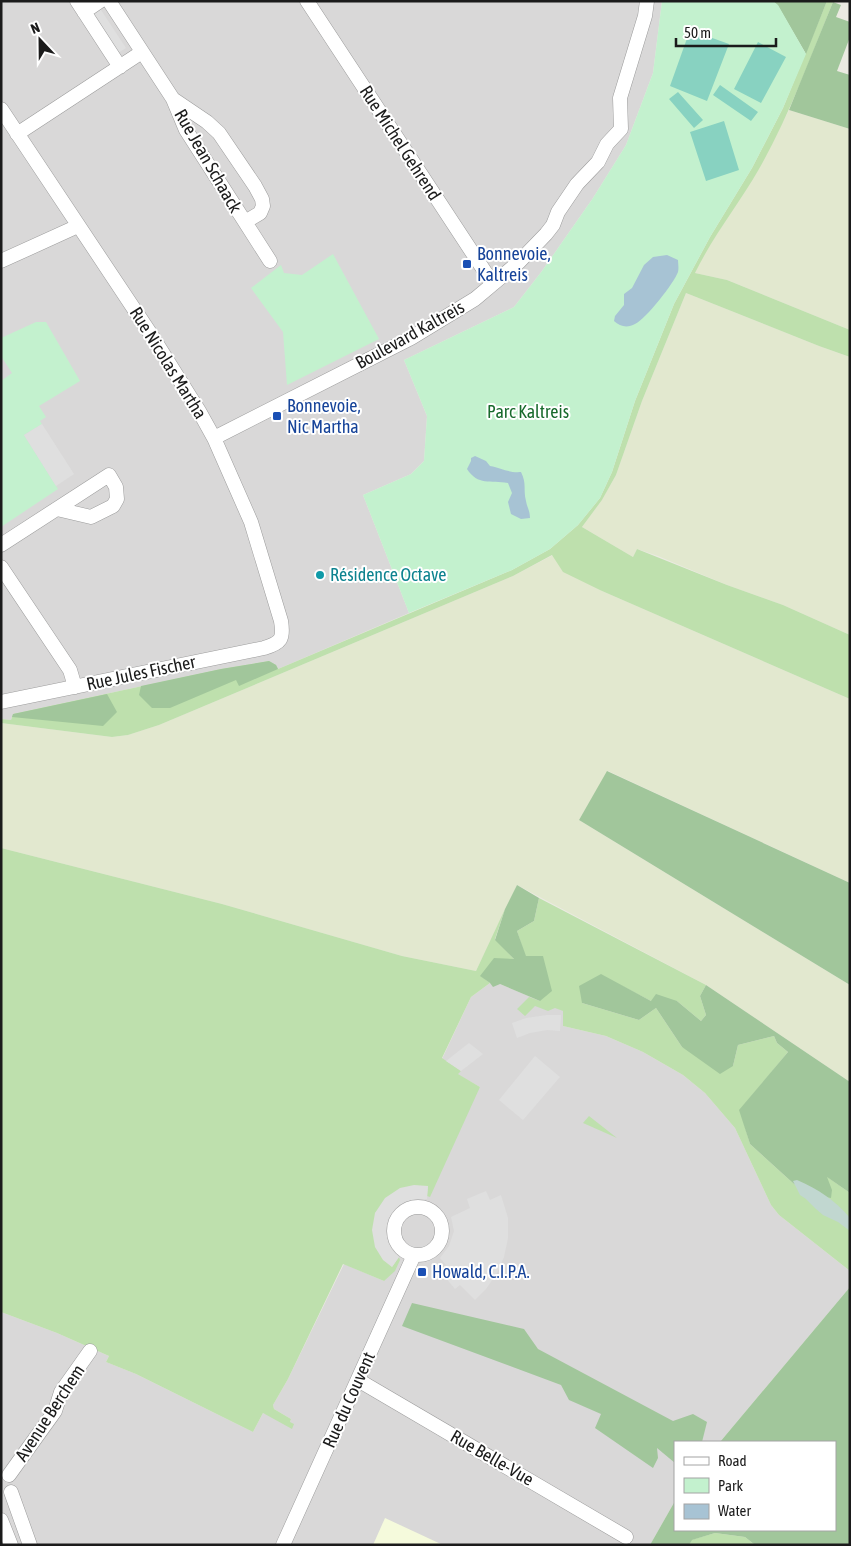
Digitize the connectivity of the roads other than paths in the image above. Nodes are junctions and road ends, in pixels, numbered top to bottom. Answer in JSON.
{"nodes":[{"id":1,"x":100,"y":1,"type":"edge"},
{"id":2,"x":109,"y":1,"type":"edge"},
{"id":3,"x":307,"y":1,"type":"edge"},
{"id":4,"x":647,"y":1,"type":"edge"},
{"id":5,"x":81,"y":6,"type":"edge"},
{"id":6,"x":142,"y":52,"type":"junction"},
{"id":7,"x":120,"y":67,"type":"junction"},
{"id":8,"x":173,"y":98,"type":"junction"},
{"id":9,"x":1,"y":110,"type":"edge"},
{"id":10,"x":17,"y":134,"type":"junction"},
{"id":11,"x":245,"y":222,"type":"junction"},
{"id":12,"x":78,"y":226,"type":"junction"},
{"id":13,"x":1,"y":261,"type":"edge"},
{"id":14,"x":270,"y":261,"type":"dead end"},
{"id":15,"x":493,"y":284,"type":"junction"},
{"id":16,"x":214,"y":438,"type":"junction"},
{"id":17,"x":57,"y":509,"type":"dead end"},
{"id":18,"x":1,"y":545,"type":"edge"},
{"id":19,"x":1,"y":567,"type":"edge"},
{"id":20,"x":280,"y":641,"type":"joint"},
{"id":21,"x":75,"y":687,"type":"junction"},
{"id":22,"x":1,"y":702,"type":"edge"},
{"id":23,"x":414,"y":1254,"type":"dead end"},
{"id":24,"x":90,"y":1350,"type":"dead end"},
{"id":25,"x":358,"y":1380,"type":"junction"},
{"id":26,"x":5,"y":1473,"type":"edge"},
{"id":27,"x":6,"y":1495,"type":"edge"},
{"id":28,"x":626,"y":1537,"type":"dead end"},
{"id":29,"x":30,"y":1545,"type":"edge"},
{"id":30,"x":284,"y":1545,"type":"edge"}],
"edges":[{"from":1,"to":5,"type":"street"},
{"from":2,"to":6,"type":"street","name":"Rue Jean Schaack"},
{"from":3,"to":15,"type":"street","name":"Rue Michel Gehrend"},
{"from":4,"to":15,"type":"street","name":"Boulevard Kaltreis"},
{"from":5,"to":7,"type":"street"},
{"from":6,"to":7,"type":"street"},
{"from":6,"to":8,"type":"street","name":"Rue Jean Schaack"},
{"from":7,"to":10,"type":"street"},
{"from":8,"to":11,"type":"street","name":"Rue Jean Schaack"},
{"from":8,"to":11,"type":"street","name":"Rue Jean Schaack"},
{"from":9,"to":10,"type":"street","name":"Rue Nicolas Martha"},
{"from":10,"to":12,"type":"street","name":"Rue Nicolas Martha"},
{"from":11,"to":14,"type":"street","name":"Rue Jean Schaack"},
{"from":12,"to":13,"type":"street"},
{"from":12,"to":16,"type":"street","name":"Rue Nicolas Martha"},
{"from":15,"to":16,"type":"street","name":"Boulevard Kaltreis"},
{"from":16,"to":20,"type":"street","name":"Rue Nicolas Martha"},
{"from":17,"to":18,"type":"street"},
{"from":19,"to":21,"type":"street"},
{"from":20,"to":21,"type":"street","name":"Rue Jules Fischer"},
{"from":21,"to":22,"type":"street","name":"Rue Jules Fischer"},
{"from":23,"to":25,"type":"street","name":"Rue du Couvent"},
{"from":24,"to":26,"type":"street","name":"Avenue Berchem"},
{"from":25,"to":28,"type":"street","name":"Rue Belle-Vue"},
{"from":25,"to":30,"type":"street","name":"Rue du Couvent"},
{"from":26,"to":27,"type":"street","name":"Avenue Berchem"},
{"from":27,"to":29,"type":"street","name":"Avenue Berchem"}]}
